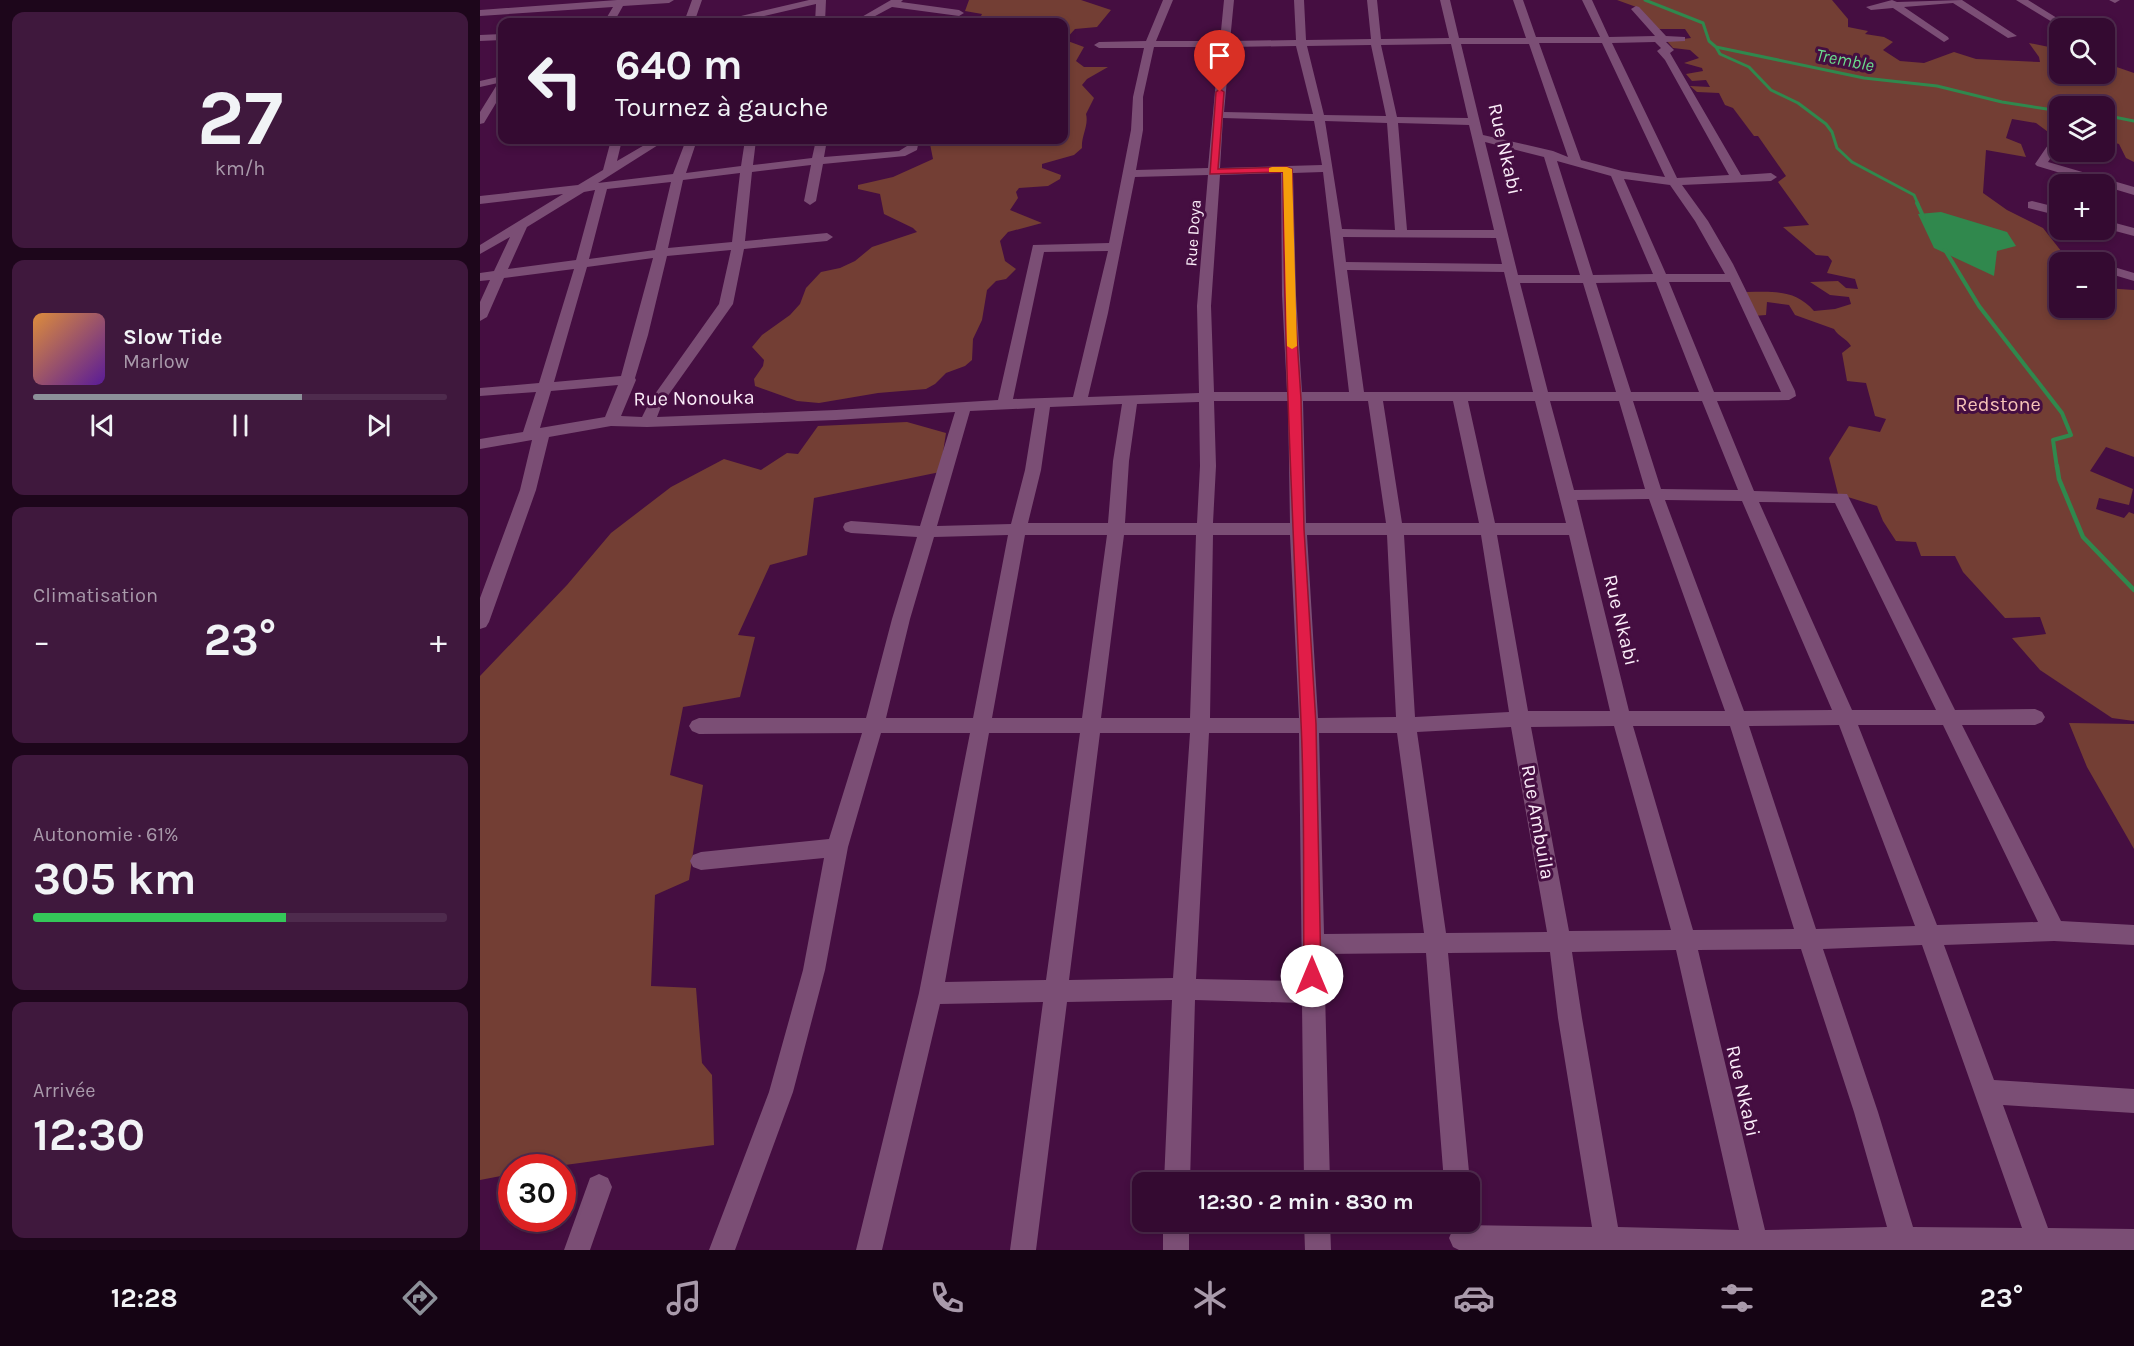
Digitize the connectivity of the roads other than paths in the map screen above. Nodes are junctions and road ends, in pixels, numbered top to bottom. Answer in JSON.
{"nodes":[{"id":1,"x":669,"y":0,"type":"edge"},
{"id":2,"x":697,"y":0,"type":"edge"},
{"id":3,"x":760,"y":0,"type":"edge"},
{"id":4,"x":821,"y":0,"type":"edge"},
{"id":5,"x":1168,"y":0,"type":"edge"},
{"id":6,"x":1229,"y":0,"type":"edge"},
{"id":7,"x":1299,"y":0,"type":"edge"},
{"id":8,"x":1372,"y":0,"type":"edge"},
{"id":9,"x":1445,"y":0,"type":"edge"},
{"id":10,"x":1518,"y":0,"type":"edge"},
{"id":11,"x":1587,"y":0,"type":"edge"},
{"id":12,"x":1954,"y":0,"type":"edge"},
{"id":13,"x":2021,"y":0,"type":"edge"},
{"id":14,"x":622,"y":2,"type":"edge"},
{"id":15,"x":895,"y":2,"type":"edge"},
{"id":16,"x":1892,"y":3,"type":"edge"},
{"id":17,"x":560,"y":4,"type":"edge"},
{"id":18,"x":1871,"y":8,"type":"dead end"},
{"id":19,"x":1636,"y":9,"type":"dead end"},
{"id":20,"x":480,"y":13,"type":"edge"},
{"id":21,"x":959,"y":13,"type":"dead end"},
{"id":22,"x":762,"y":17,"type":"edge"},
{"id":23,"x":550,"y":18,"type":"edge"},
{"id":24,"x":612,"y":18,"type":"edge"},
{"id":25,"x":690,"y":18,"type":"edge"},
{"id":26,"x":820,"y":18,"type":"edge"},
{"id":27,"x":865,"y":18,"type":"edge"},
{"id":28,"x":2051,"y":18,"type":"edge"},
{"id":29,"x":2012,"y":36,"type":"dead end"},
{"id":30,"x":498,"y":37,"type":"edge"},
{"id":31,"x":480,"y":38,"type":"edge"},
{"id":32,"x":1663,"y":39,"type":"junction"},
{"id":33,"x":1681,"y":39,"type":"dead end"},
{"id":34,"x":1944,"y":39,"type":"dead end"},
{"id":35,"x":1607,"y":40,"type":"junction"},
{"id":36,"x":1534,"y":41,"type":"junction"},
{"id":37,"x":1456,"y":42,"type":"junction"},
{"id":38,"x":1376,"y":43,"type":"junction"},
{"id":39,"x":1150,"y":44,"type":"junction"},
{"id":40,"x":1301,"y":44,"type":"junction"},
{"id":41,"x":1099,"y":45,"type":"dead end"},
{"id":42,"x":1225,"y":45,"type":"junction"},
{"id":43,"x":498,"y":80,"type":"edge"},
{"id":44,"x":480,"y":84,"type":"edge"},
{"id":45,"x":498,"y":92,"type":"edge"},
{"id":46,"x":498,"y":106,"type":"edge"},
{"id":47,"x":489,"y":107,"type":"junction"},
{"id":48,"x":1218,"y":115,"type":"junction"},
{"id":49,"x":1319,"y":116,"type":"junction"},
{"id":50,"x":1392,"y":119,"type":"junction"},
{"id":51,"x":480,"y":121,"type":"edge"},
{"id":52,"x":1477,"y":130,"type":"junction"},
{"id":53,"x":615,"y":144,"type":"edge"},
{"id":54,"x":653,"y":144,"type":"edge"},
{"id":55,"x":690,"y":144,"type":"edge"},
{"id":56,"x":749,"y":144,"type":"edge"},
{"id":57,"x":820,"y":144,"type":"edge"},
{"id":58,"x":914,"y":144,"type":"edge"},
{"id":59,"x":2049,"y":152,"type":"edge"},
{"id":60,"x":1549,"y":153,"type":"junction"},
{"id":61,"x":817,"y":161,"type":"junction"},
{"id":62,"x":1576,"y":162,"type":"junction"},
{"id":63,"x":1328,"y":168,"type":"junction"},
{"id":64,"x":746,"y":169,"type":"junction"},
{"id":65,"x":1287,"y":169,"type":"junction"},
{"id":66,"x":609,"y":170,"type":"junction"},
{"id":67,"x":1214,"y":172,"type":"junction"},
{"id":68,"x":1130,"y":174,"type":"junction"},
{"id":69,"x":1616,"y":174,"type":"junction"},
{"id":70,"x":1736,"y":177,"type":"junction"},
{"id":71,"x":1771,"y":177,"type":"dead end"},
{"id":72,"x":677,"y":178,"type":"junction"},
{"id":73,"x":1673,"y":181,"type":"junction"},
{"id":74,"x":602,"y":186,"type":"junction"},
{"id":75,"x":583,"y":188,"type":"junction"},
{"id":76,"x":2134,"y":191,"type":"edge"},
{"id":77,"x":480,"y":200,"type":"edge"},
{"id":78,"x":810,"y":201,"type":"dead end"},
{"id":79,"x":2032,"y":205,"type":"dead end"},
{"id":80,"x":2049,"y":209,"type":"edge"},
{"id":81,"x":522,"y":224,"type":"junction"},
{"id":82,"x":2115,"y":227,"type":"edge"},
{"id":83,"x":1401,"y":232,"type":"junction"},
{"id":84,"x":2134,"y":232,"type":"edge"},
{"id":85,"x":1336,"y":233,"type":"junction"},
{"id":86,"x":1501,"y":234,"type":"junction"},
{"id":87,"x":827,"y":237,"type":"dead end"},
{"id":88,"x":738,"y":245,"type":"junction"},
{"id":89,"x":1115,"y":247,"type":"junction"},
{"id":90,"x":480,"y":250,"type":"edge"},
{"id":91,"x":661,"y":253,"type":"junction"},
{"id":92,"x":581,"y":264,"type":"junction"},
{"id":93,"x":1341,"y":266,"type":"junction"},
{"id":94,"x":2115,"y":271,"type":"edge"},
{"id":95,"x":1511,"y":274,"type":"junction"},
{"id":96,"x":498,"y":275,"type":"junction"},
{"id":97,"x":480,"y":277,"type":"edge"},
{"id":98,"x":2134,"y":277,"type":"edge"},
{"id":99,"x":1661,"y":278,"type":"junction"},
{"id":100,"x":1733,"y":278,"type":"junction"},
{"id":101,"x":1587,"y":279,"type":"junction"},
{"id":102,"x":480,"y":317,"type":"edge"},
{"id":103,"x":629,"y":380,"type":"junction"},
{"id":104,"x":545,"y":386,"type":"junction"},
{"id":105,"x":480,"y":392,"type":"edge"},
{"id":106,"x":1459,"y":396,"type":"junction"},
{"id":107,"x":1543,"y":396,"type":"junction"},
{"id":108,"x":1625,"y":396,"type":"junction"},
{"id":109,"x":1206,"y":397,"type":"junction"},
{"id":110,"x":1708,"y":397,"type":"junction"},
{"id":111,"x":1366,"y":398,"type":"junction"},
{"id":112,"x":1295,"y":399,"type":"junction"},
{"id":113,"x":1130,"y":400,"type":"junction"},
{"id":114,"x":1079,"y":401,"type":"junction"},
{"id":115,"x":1043,"y":402,"type":"junction"},
{"id":116,"x":1005,"y":404,"type":"junction"},
{"id":117,"x":964,"y":406,"type":"junction"},
{"id":118,"x":611,"y":421,"type":"junction"},
{"id":119,"x":647,"y":422,"type":"junction"},
{"id":120,"x":536,"y":434,"type":"junction"},
{"id":121,"x":480,"y":444,"type":"edge"},
{"id":122,"x":1655,"y":494,"type":"junction"},
{"id":123,"x":1568,"y":495,"type":"junction"},
{"id":124,"x":1748,"y":496,"type":"junction"},
{"id":125,"x":851,"y":527,"type":"dead end"},
{"id":126,"x":1488,"y":528,"type":"junction"},
{"id":127,"x":1018,"y":529,"type":"junction"},
{"id":128,"x":1298,"y":529,"type":"junction"},
{"id":129,"x":1395,"y":529,"type":"junction"},
{"id":130,"x":1576,"y":529,"type":"junction"},
{"id":131,"x":1116,"y":530,"type":"junction"},
{"id":132,"x":1206,"y":531,"type":"junction"},
{"id":133,"x":927,"y":532,"type":"junction"},
{"id":134,"x":480,"y":622,"type":"edge"},
{"id":135,"x":1845,"y":717,"type":"junction"},
{"id":136,"x":1948,"y":717,"type":"junction"},
{"id":137,"x":2035,"y":717,"type":"dead end"},
{"id":138,"x":1520,"y":719,"type":"junction"},
{"id":139,"x":1737,"y":719,"type":"junction"},
{"id":140,"x":1622,"y":720,"type":"junction"},
{"id":141,"x":981,"y":724,"type":"junction"},
{"id":142,"x":1089,"y":724,"type":"junction"},
{"id":143,"x":1200,"y":724,"type":"junction"},
{"id":144,"x":1309,"y":724,"type":"junction"},
{"id":145,"x":1406,"y":725,"type":"junction"},
{"id":146,"x":699,"y":726,"type":"dead end"},
{"id":147,"x":874,"y":726,"type":"junction"},
{"id":148,"x":837,"y":847,"type":"junction"},
{"id":149,"x":701,"y":861,"type":"dead end"},
{"id":150,"x":2054,"y":931,"type":"junction"},
{"id":151,"x":2134,"y":935,"type":"edge"},
{"id":152,"x":1930,"y":936,"type":"junction"},
{"id":153,"x":1810,"y":939,"type":"junction"},
{"id":154,"x":1685,"y":941,"type":"junction"},
{"id":155,"x":1436,"y":942,"type":"junction"},
{"id":156,"x":1560,"y":942,"type":"junction"},
{"id":157,"x":1313,"y":944,"type":"junction"},
{"id":158,"x":1184,"y":989,"type":"junction"},
{"id":159,"x":1056,"y":991,"type":"junction"},
{"id":160,"x":1312,"y":992,"type":"junction"},
{"id":161,"x":931,"y":993,"type":"junction"},
{"id":162,"x":1987,"y":1092,"type":"junction"},
{"id":163,"x":2134,"y":1101,"type":"edge"},
{"id":164,"x":1177,"y":1172,"type":"edge"},
{"id":165,"x":1317,"y":1172,"type":"edge"},
{"id":166,"x":1456,"y":1172,"type":"edge"},
{"id":167,"x":599,"y":1186,"type":"dead end"},
{"id":168,"x":1176,"y":1232,"type":"edge"},
{"id":169,"x":1317,"y":1232,"type":"edge"},
{"id":170,"x":1462,"y":1236,"type":"edge"},
{"id":171,"x":2134,"y":1242,"type":"edge"},
{"id":172,"x":1608,"y":1245,"type":"edge"},
{"id":173,"x":1906,"y":1245,"type":"edge"},
{"id":174,"x":1756,"y":1246,"type":"edge"},
{"id":175,"x":2041,"y":1246,"type":"edge"},
{"id":176,"x":578,"y":1250,"type":"edge"},
{"id":177,"x":722,"y":1250,"type":"edge"},
{"id":178,"x":868,"y":1250,"type":"edge"},
{"id":179,"x":1023,"y":1250,"type":"edge"},
{"id":180,"x":1176,"y":1250,"type":"edge"},
{"id":181,"x":1318,"y":1250,"type":"edge"}],
"edges":[{"from":1,"to":14,"type":"street"},
{"from":2,"to":25,"type":"street"},
{"from":3,"to":22,"type":"street"},
{"from":4,"to":22,"type":"street"},
{"from":4,"to":26,"type":"street"},
{"from":5,"to":39,"type":"street"},
{"from":6,"to":42,"type":"street","name":"Rue Doya"},
{"from":7,"to":40,"type":"street"},
{"from":8,"to":38,"type":"street"},
{"from":9,"to":37,"type":"street","name":"Rue Nkabi"},
{"from":10,"to":36,"type":"street"},
{"from":11,"to":35,"type":"street"},
{"from":12,"to":16,"type":"street"},
{"from":12,"to":29,"type":"street"},
{"from":13,"to":28,"type":"street"},
{"from":14,"to":17,"type":"street"},
{"from":14,"to":24,"type":"street"},
{"from":15,"to":21,"type":"street"},
{"from":15,"to":27,"type":"street"},
{"from":16,"to":18,"type":"street"},
{"from":16,"to":34,"type":"street"},
{"from":17,"to":20,"type":"street"},
{"from":17,"to":23,"type":"street"},
{"from":19,"to":32,"type":"street"},
{"from":30,"to":31,"type":"street"},
{"from":32,"to":33,"type":"street"},
{"from":32,"to":35,"type":"street"},
{"from":32,"to":70,"type":"street"},
{"from":35,"to":36,"type":"street"},
{"from":35,"to":73,"type":"street"},
{"from":36,"to":37,"type":"street"},
{"from":36,"to":62,"type":"street"},
{"from":37,"to":38,"type":"street"},
{"from":37,"to":52,"type":"street","name":"Rue Nkabi"},
{"from":38,"to":40,"type":"street"},
{"from":38,"to":50,"type":"street"},
{"from":39,"to":41,"type":"street"},
{"from":39,"to":42,"type":"street"},
{"from":39,"to":68,"type":"street"},
{"from":40,"to":42,"type":"street"},
{"from":40,"to":49,"type":"street"},
{"from":42,"to":48,"type":"street","name":"Rue Doya"},
{"from":43,"to":44,"type":"street"},
{"from":45,"to":47,"type":"street"},
{"from":46,"to":47,"type":"street"},
{"from":47,"to":51,"type":"street"},
{"from":48,"to":49,"type":"street"},
{"from":48,"to":67,"type":"street","name":"Rue Doya"},
{"from":49,"to":50,"type":"street"},
{"from":49,"to":63,"type":"street"},
{"from":50,"to":52,"type":"street"},
{"from":50,"to":83,"type":"street"},
{"from":52,"to":60,"type":"street"},
{"from":52,"to":86,"type":"street","name":"Rue Nkabi"},
{"from":53,"to":66,"type":"street"},
{"from":54,"to":66,"type":"street"},
{"from":55,"to":72,"type":"street"},
{"from":56,"to":64,"type":"street"},
{"from":57,"to":61,"type":"street"},
{"from":58,"to":61,"type":"street"},
{"from":59,"to":76,"type":"street"},
{"from":60,"to":62,"type":"street"},
{"from":60,"to":101,"type":"street"},
{"from":61,"to":64,"type":"street"},
{"from":61,"to":78,"type":"street"},
{"from":62,"to":69,"type":"street"},
{"from":63,"to":65,"type":"street"},
{"from":63,"to":85,"type":"street"},
{"from":64,"to":72,"type":"street"},
{"from":64,"to":88,"type":"street"},
{"from":65,"to":67,"type":"street"},
{"from":65,"to":112,"type":"street"},
{"from":66,"to":75,"type":"street"},
{"from":67,"to":68,"type":"street"},
{"from":67,"to":109,"type":"street","name":"Rue Doya"},
{"from":68,"to":89,"type":"street"},
{"from":69,"to":73,"type":"street"},
{"from":69,"to":99,"type":"street"},
{"from":70,"to":71,"type":"street"},
{"from":70,"to":73,"type":"street"},
{"from":72,"to":74,"type":"street"},
{"from":72,"to":91,"type":"street"},
{"from":73,"to":100,"type":"street"},
{"from":74,"to":75,"type":"street"},
{"from":74,"to":92,"type":"street"},
{"from":75,"to":77,"type":"street"},
{"from":75,"to":81,"type":"street"},
{"from":79,"to":80,"type":"street"},
{"from":81,"to":90,"type":"street"},
{"from":81,"to":96,"type":"street"},
{"from":82,"to":84,"type":"street"},
{"from":83,"to":85,"type":"street"},
{"from":83,"to":86,"type":"street"},
{"from":85,"to":93,"type":"street"},
{"from":86,"to":95,"type":"street","name":"Rue Nkabi"},
{"from":87,"to":88,"type":"street"},
{"from":88,"to":91,"type":"street"},
{"from":88,"to":119,"type":"street"},
{"from":89,"to":114,"type":"street"},
{"from":89,"to":116,"type":"street"},
{"from":91,"to":92,"type":"street"},
{"from":91,"to":103,"type":"street"},
{"from":92,"to":96,"type":"street"},
{"from":92,"to":104,"type":"street"},
{"from":93,"to":95,"type":"street"},
{"from":93,"to":111,"type":"street"},
{"from":94,"to":98,"type":"street"},
{"from":95,"to":101,"type":"street"},
{"from":95,"to":107,"type":"street","name":"Rue Nkabi"},
{"from":96,"to":97,"type":"street"},
{"from":96,"to":102,"type":"street"},
{"from":99,"to":100,"type":"street"},
{"from":99,"to":101,"type":"street"},
{"from":99,"to":110,"type":"street"},
{"from":100,"to":110,"type":"street","name":"Rue Nonouka"},
{"from":101,"to":108,"type":"street"},
{"from":103,"to":104,"type":"street"},
{"from":103,"to":118,"type":"street"},
{"from":104,"to":105,"type":"street"},
{"from":104,"to":120,"type":"street"},
{"from":106,"to":107,"type":"street","name":"Rue Nonouka"},
{"from":106,"to":111,"type":"street","name":"Rue Nonouka"},
{"from":106,"to":126,"type":"street","name":"Rue Ambuila"},
{"from":107,"to":108,"type":"street","name":"Rue Nonouka"},
{"from":107,"to":123,"type":"street","name":"Rue Nkabi"},
{"from":108,"to":110,"type":"street","name":"Rue Nonouka"},
{"from":108,"to":122,"type":"street"},
{"from":109,"to":112,"type":"street","name":"Rue Nonouka"},
{"from":109,"to":113,"type":"street","name":"Rue Nonouka"},
{"from":109,"to":132,"type":"street","name":"Rue Doya"},
{"from":110,"to":124,"type":"street"},
{"from":111,"to":112,"type":"street","name":"Rue Nonouka"},
{"from":111,"to":129,"type":"street"},
{"from":112,"to":128,"type":"street"},
{"from":113,"to":114,"type":"street","name":"Rue Nonouka"},
{"from":113,"to":131,"type":"street"},
{"from":114,"to":115,"type":"street","name":"Rue Nonouka"},
{"from":115,"to":116,"type":"street","name":"Rue Nonouka"},
{"from":115,"to":127,"type":"street"},
{"from":116,"to":117,"type":"street","name":"Rue Nonouka"},
{"from":117,"to":119,"type":"street","name":"Rue Nonouka"},
{"from":117,"to":133,"type":"street"},
{"from":118,"to":119,"type":"street","name":"Rue Nonouka"},
{"from":118,"to":120,"type":"street","name":"Rue Nonouka"},
{"from":120,"to":121,"type":"street","name":"Rue Nonouka"},
{"from":120,"to":134,"type":"street"},
{"from":122,"to":123,"type":"street"},
{"from":122,"to":124,"type":"street"},
{"from":122,"to":139,"type":"street"},
{"from":123,"to":130,"type":"street","name":"Rue Nkabi"},
{"from":124,"to":135,"type":"street"},
{"from":124,"to":136,"type":"street"},
{"from":125,"to":133,"type":"street"},
{"from":126,"to":129,"type":"street"},
{"from":126,"to":130,"type":"street"},
{"from":126,"to":138,"type":"street","name":"Rue Ambuila"},
{"from":127,"to":131,"type":"street"},
{"from":127,"to":133,"type":"street"},
{"from":127,"to":141,"type":"street"},
{"from":128,"to":129,"type":"street"},
{"from":128,"to":132,"type":"street"},
{"from":128,"to":144,"type":"street"},
{"from":129,"to":145,"type":"street"},
{"from":130,"to":140,"type":"street","name":"Rue Nkabi"},
{"from":131,"to":132,"type":"street"},
{"from":131,"to":142,"type":"street"},
{"from":132,"to":143,"type":"street","name":"Rue Doya"},
{"from":133,"to":147,"type":"street"},
{"from":135,"to":136,"type":"street"},
{"from":135,"to":139,"type":"street"},
{"from":135,"to":152,"type":"street"},
{"from":136,"to":137,"type":"street"},
{"from":136,"to":150,"type":"street"},
{"from":138,"to":140,"type":"street"},
{"from":138,"to":145,"type":"street"},
{"from":138,"to":156,"type":"street","name":"Rue Ambuila"},
{"from":139,"to":140,"type":"street"},
{"from":139,"to":153,"type":"street"},
{"from":140,"to":154,"type":"street","name":"Rue Nkabi"},
{"from":141,"to":142,"type":"street"},
{"from":141,"to":147,"type":"street"},
{"from":141,"to":161,"type":"street"},
{"from":142,"to":143,"type":"street"},
{"from":142,"to":159,"type":"street"},
{"from":143,"to":144,"type":"street"},
{"from":143,"to":158,"type":"street","name":"Rue Doya"},
{"from":144,"to":145,"type":"street"},
{"from":144,"to":157,"type":"street"},
{"from":145,"to":155,"type":"street"},
{"from":146,"to":147,"type":"street"},
{"from":147,"to":148,"type":"street"},
{"from":148,"to":149,"type":"street"},
{"from":148,"to":177,"type":"street"},
{"from":150,"to":151,"type":"street"},
{"from":150,"to":152,"type":"street"},
{"from":152,"to":153,"type":"street"},
{"from":152,"to":162,"type":"street"},
{"from":153,"to":154,"type":"street"},
{"from":153,"to":173,"type":"street"},
{"from":154,"to":156,"type":"street"},
{"from":154,"to":174,"type":"street","name":"Rue Nkabi"},
{"from":155,"to":156,"type":"street"},
{"from":155,"to":157,"type":"street"},
{"from":155,"to":166,"type":"street"},
{"from":156,"to":172,"type":"street","name":"Rue Ambuila"},
{"from":157,"to":160,"type":"street"},
{"from":158,"to":159,"type":"street"},
{"from":158,"to":160,"type":"street"},
{"from":158,"to":164,"type":"street","name":"Rue Doya"},
{"from":159,"to":161,"type":"street"},
{"from":159,"to":179,"type":"street"},
{"from":160,"to":165,"type":"street"},
{"from":161,"to":178,"type":"street"},
{"from":162,"to":163,"type":"street"},
{"from":162,"to":175,"type":"street"},
{"from":167,"to":176,"type":"street"},
{"from":168,"to":180,"type":"street"},
{"from":169,"to":181,"type":"street"},
{"from":170,"to":172,"type":"street"},
{"from":171,"to":175,"type":"street"},
{"from":172,"to":174,"type":"street"},
{"from":173,"to":174,"type":"street"},
{"from":173,"to":175,"type":"street"}]}
